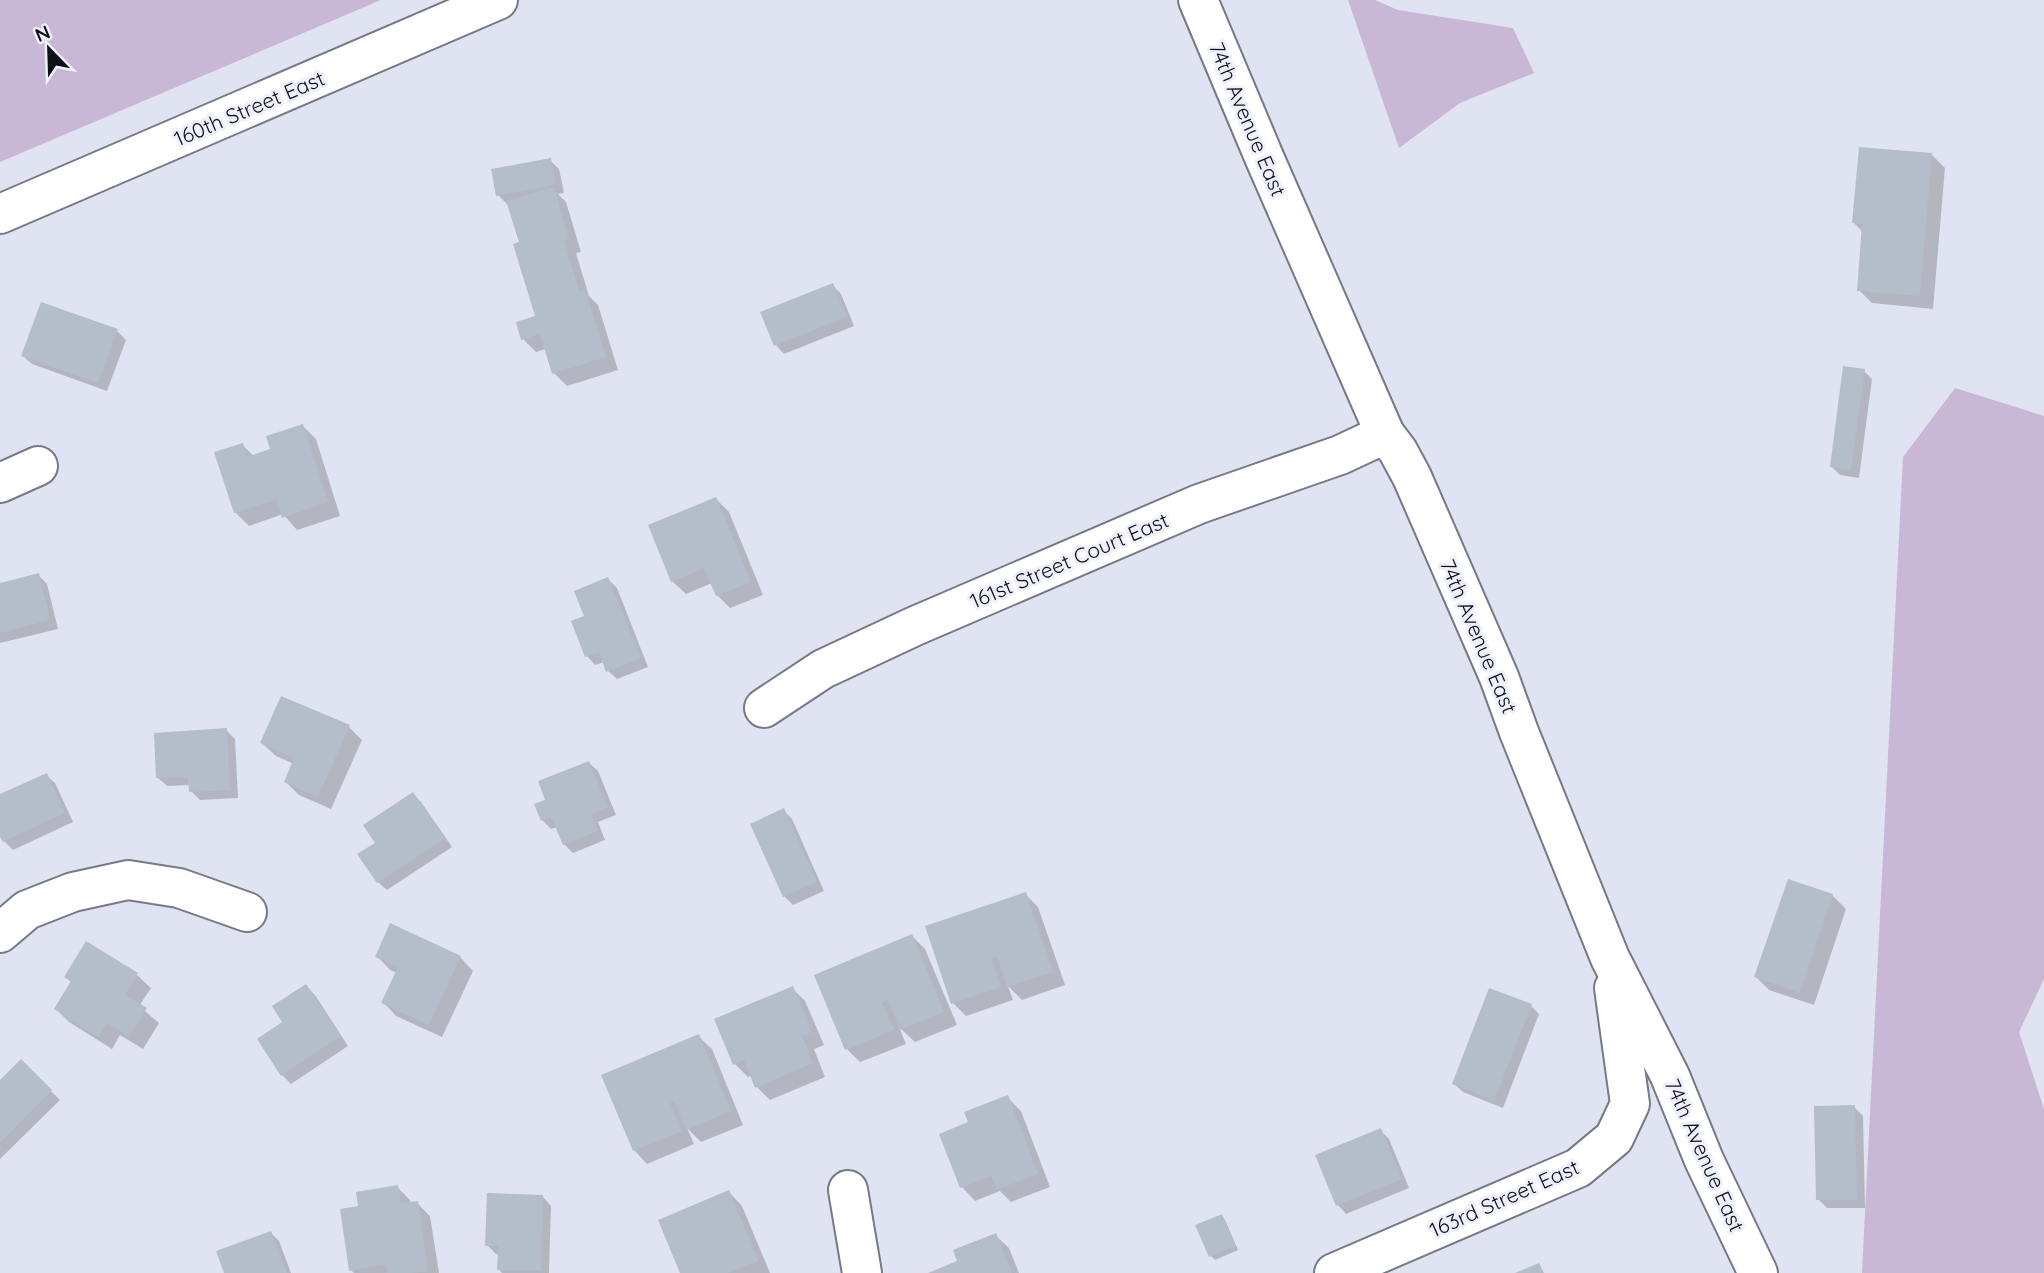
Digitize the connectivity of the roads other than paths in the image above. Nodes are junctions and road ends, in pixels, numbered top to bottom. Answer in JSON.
{"nodes":[{"id":1,"x":498,"y":0,"type":"edge"},
{"id":2,"x":1198,"y":0,"type":"edge"},
{"id":3,"x":0,"y":214,"type":"edge"},
{"id":4,"x":1385,"y":434,"type":"junction"},
{"id":5,"x":38,"y":467,"type":"dead end"},
{"id":6,"x":0,"y":482,"type":"edge"},
{"id":7,"x":764,"y":708,"type":"dead end"},
{"id":8,"x":247,"y":912,"type":"dead end"},
{"id":9,"x":0,"y":933,"type":"edge"},
{"id":10,"x":1610,"y":958,"type":"junction"},
{"id":11,"x":848,"y":1190,"type":"dead end"},
{"id":12,"x":1405,"y":1259,"type":"edge"},
{"id":13,"x":862,"y":1273,"type":"edge"},
{"id":14,"x":1334,"y":1273,"type":"edge"},
{"id":15,"x":1758,"y":1273,"type":"edge"}],
"edges":[{"from":1,"to":3,"type":"street","name":"160th Street East"},
{"from":2,"to":4,"type":"street","name":"74th Avenue East"},
{"from":4,"to":7,"type":"street","name":"161st Street Court East"},
{"from":4,"to":10,"type":"street","name":"74th Avenue East"},
{"from":5,"to":6,"type":"street"},
{"from":8,"to":9,"type":"street"},
{"from":10,"to":12,"type":"street","name":"163rd Street East"},
{"from":10,"to":15,"type":"street","name":"74th Avenue East"},
{"from":11,"to":13,"type":"street"},
{"from":12,"to":14,"type":"street","name":"163rd Street East"}]}
